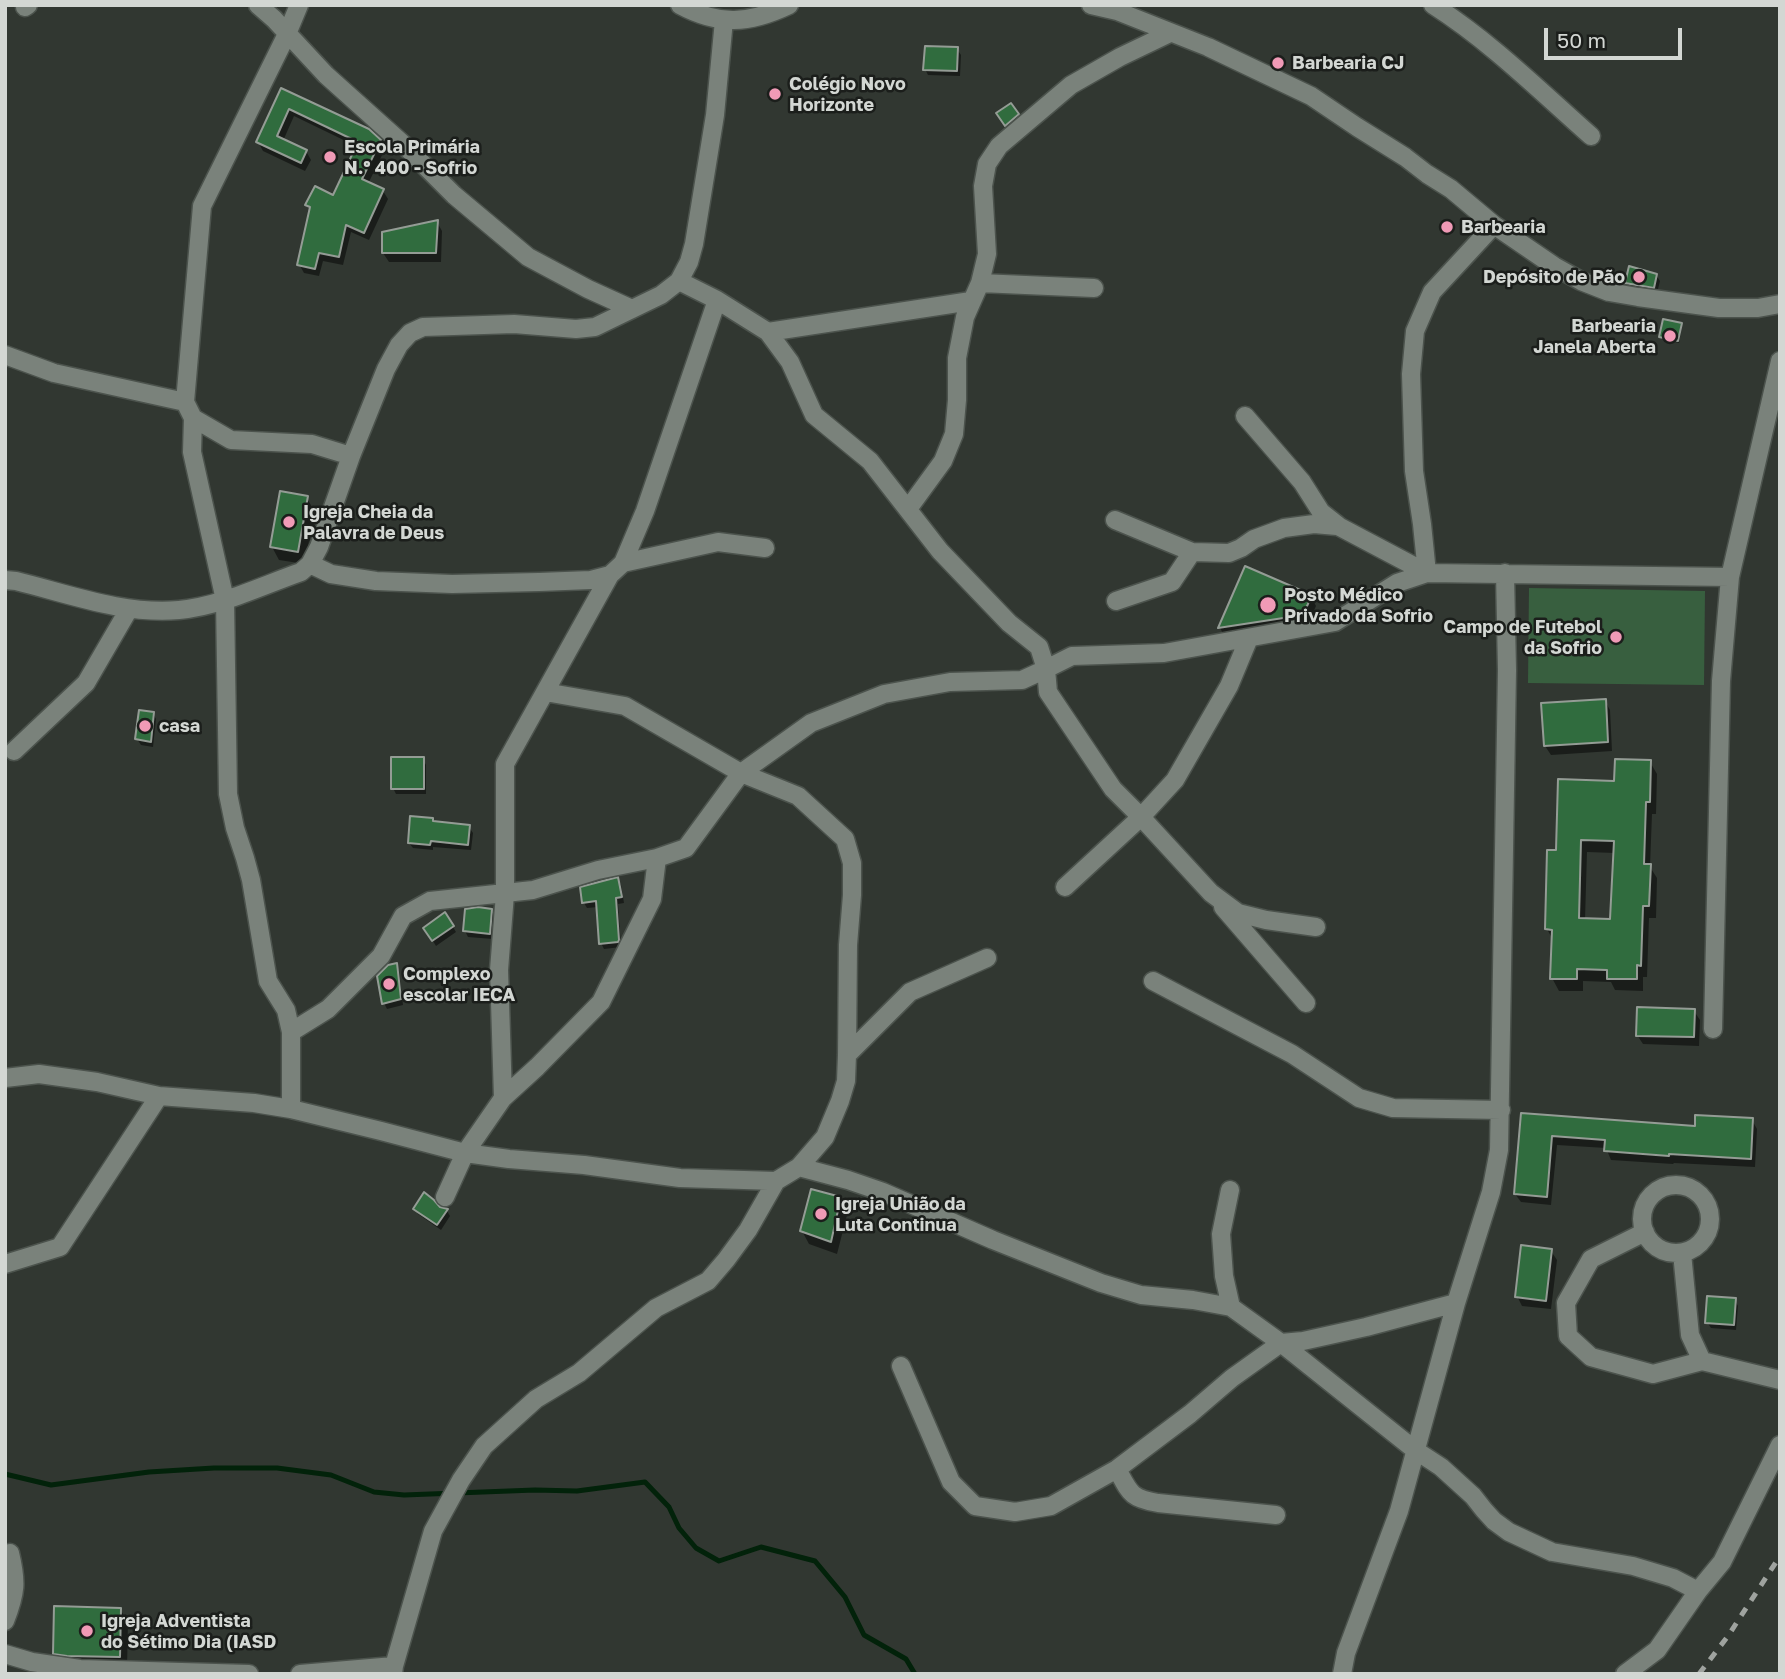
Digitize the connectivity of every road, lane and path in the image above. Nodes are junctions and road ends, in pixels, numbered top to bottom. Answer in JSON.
{"nodes":[{"id":1,"x":258,"y":5,"type":"edge"},
{"id":2,"x":299,"y":5,"type":"edge"},
{"id":3,"x":680,"y":5,"type":"edge"},
{"id":4,"x":789,"y":5,"type":"edge"},
{"id":5,"x":1091,"y":5,"type":"edge"},
{"id":6,"x":1433,"y":5,"type":"edge"},
{"id":7,"x":724,"y":20,"type":"junction"},
{"id":8,"x":1170,"y":33,"type":"junction"},
{"id":9,"x":287,"y":34,"type":"junction"},
{"id":10,"x":1591,"y":136,"type":"dead end"},
{"id":11,"x":1494,"y":225,"type":"junction"},
{"id":12,"x":680,"y":281,"type":"junction"},
{"id":13,"x":980,"y":283,"type":"junction"},
{"id":14,"x":1094,"y":288,"type":"dead end"},
{"id":15,"x":717,"y":300,"type":"junction"},
{"id":16,"x":971,"y":301,"type":"junction"},
{"id":17,"x":1780,"y":303,"type":"edge"},
{"id":18,"x":632,"y":309,"type":"junction"},
{"id":19,"x":768,"y":332,"type":"junction"},
{"id":20,"x":5,"y":355,"type":"edge"},
{"id":21,"x":1780,"y":361,"type":"edge"},
{"id":22,"x":189,"y":410,"type":"junction"},
{"id":23,"x":1245,"y":416,"type":"dead end"},
{"id":24,"x":351,"y":456,"type":"junction"},
{"id":25,"x":908,"y":509,"type":"junction"},
{"id":26,"x":1115,"y":520,"type":"dead end"},
{"id":27,"x":1340,"y":527,"type":"junction"},
{"id":28,"x":765,"y":548,"type":"dead end"},
{"id":29,"x":1192,"y":552,"type":"junction"},
{"id":30,"x":310,"y":564,"type":"junction"},
{"id":31,"x":616,"y":569,"type":"junction"},
{"id":32,"x":1427,"y":573,"type":"junction"},
{"id":33,"x":1505,"y":573,"type":"junction"},
{"id":34,"x":1730,"y":577,"type":"junction"},
{"id":35,"x":5,"y":580,"type":"edge"},
{"id":36,"x":225,"y":600,"type":"junction"},
{"id":37,"x":1116,"y":601,"type":"dead end"},
{"id":38,"x":129,"y":609,"type":"junction"},
{"id":39,"x":1249,"y":638,"type":"junction"},
{"id":40,"x":1046,"y":669,"type":"junction"},
{"id":41,"x":545,"y":692,"type":"junction"},
{"id":42,"x":14,"y":751,"type":"dead end"},
{"id":43,"x":741,"y":773,"type":"junction"},
{"id":44,"x":1141,"y":817,"type":"junction"},
{"id":45,"x":657,"y":858,"type":"junction"},
{"id":46,"x":1065,"y":887,"type":"dead end"},
{"id":47,"x":1211,"y":893,"type":"junction"},
{"id":48,"x":505,"y":894,"type":"junction"},
{"id":49,"x":1316,"y":927,"type":"dead end"},
{"id":50,"x":987,"y":958,"type":"dead end"},
{"id":51,"x":1153,"y":981,"type":"dead end"},
{"id":52,"x":1306,"y":1003,"type":"dead end"},
{"id":53,"x":1713,"y":1029,"type":"dead end"},
{"id":54,"x":291,"y":1032,"type":"junction"},
{"id":55,"x":847,"y":1055,"type":"junction"},
{"id":56,"x":5,"y":1078,"type":"edge"},
{"id":57,"x":159,"y":1096,"type":"junction"},
{"id":58,"x":503,"y":1098,"type":"junction"},
{"id":59,"x":291,"y":1109,"type":"junction"},
{"id":60,"x":1501,"y":1110,"type":"junction"},
{"id":61,"x":465,"y":1153,"type":"junction"},
{"id":62,"x":799,"y":1167,"type":"junction"},
{"id":63,"x":776,"y":1181,"type":"junction"},
{"id":64,"x":1230,"y":1189,"type":"dead end"},
{"id":65,"x":445,"y":1197,"type":"dead end"},
{"id":66,"x":1645,"y":1232,"type":"junction"},
{"id":67,"x":1682,"y":1253,"type":"junction"},
{"id":68,"x":5,"y":1264,"type":"edge"},
{"id":69,"x":1456,"y":1303,"type":"junction"},
{"id":70,"x":1231,"y":1307,"type":"junction"},
{"id":71,"x":1281,"y":1343,"type":"junction"},
{"id":72,"x":1702,"y":1361,"type":"junction"},
{"id":73,"x":901,"y":1366,"type":"dead end"},
{"id":74,"x":1780,"y":1380,"type":"edge"},
{"id":75,"x":1780,"y":1445,"type":"edge"},
{"id":76,"x":1415,"y":1450,"type":"junction"},
{"id":77,"x":1117,"y":1469,"type":"junction"},
{"id":78,"x":1276,"y":1515,"type":"dead end"},
{"id":79,"x":5,"y":1554,"type":"edge"},
{"id":80,"x":1698,"y":1591,"type":"junction"},
{"id":81,"x":5,"y":1621,"type":"edge"},
{"id":82,"x":5,"y":1654,"type":"edge"},
{"id":83,"x":393,"y":1670,"type":"edge"},
{"id":84,"x":249,"y":1674,"type":"edge"},
{"id":85,"x":300,"y":1674,"type":"edge"},
{"id":86,"x":1342,"y":1674,"type":"edge"},
{"id":87,"x":1625,"y":1674,"type":"edge"}],
"edges":[{"from":1,"to":9,"type":"street"},
{"from":2,"to":9,"type":"street"},
{"from":3,"to":7,"type":"street"},
{"from":4,"to":7,"type":"street"},
{"from":5,"to":8,"type":"street"},
{"from":6,"to":10,"type":"street"},
{"from":7,"to":12,"type":"street"},
{"from":8,"to":11,"type":"street"},
{"from":8,"to":13,"type":"street"},
{"from":9,"to":18,"type":"street"},
{"from":9,"to":22,"type":"street"},
{"from":11,"to":17,"type":"street"},
{"from":11,"to":32,"type":"street"},
{"from":12,"to":15,"type":"street"},
{"from":12,"to":18,"type":"street"},
{"from":13,"to":14,"type":"street"},
{"from":13,"to":16,"type":"street"},
{"from":15,"to":19,"type":"street"},
{"from":15,"to":31,"type":"street"},
{"from":16,"to":19,"type":"street"},
{"from":16,"to":25,"type":"street"},
{"from":18,"to":24,"type":"street"},
{"from":19,"to":25,"type":"street"},
{"from":20,"to":22,"type":"street"},
{"from":21,"to":34,"type":"street"},
{"from":22,"to":24,"type":"street"},
{"from":22,"to":36,"type":"street"},
{"from":23,"to":27,"type":"street"},
{"from":24,"to":30,"type":"street"},
{"from":25,"to":40,"type":"street"},
{"from":26,"to":29,"type":"street"},
{"from":27,"to":29,"type":"street"},
{"from":27,"to":32,"type":"street"},
{"from":28,"to":31,"type":"street"},
{"from":29,"to":37,"type":"street"},
{"from":30,"to":31,"type":"street"},
{"from":30,"to":36,"type":"street"},
{"from":31,"to":41,"type":"street"},
{"from":32,"to":33,"type":"street"},
{"from":32,"to":39,"type":"street"},
{"from":33,"to":34,"type":"street"},
{"from":33,"to":60,"type":"street"},
{"from":34,"to":53,"type":"street"},
{"from":35,"to":38,"type":"street"},
{"from":36,"to":38,"type":"street"},
{"from":36,"to":54,"type":"street"},
{"from":38,"to":42,"type":"street"},
{"from":39,"to":40,"type":"street"},
{"from":39,"to":44,"type":"street"},
{"from":40,"to":43,"type":"street"},
{"from":40,"to":44,"type":"street"},
{"from":41,"to":43,"type":"street"},
{"from":41,"to":48,"type":"street"},
{"from":43,"to":45,"type":"street"},
{"from":43,"to":55,"type":"street"},
{"from":44,"to":46,"type":"street"},
{"from":44,"to":47,"type":"street"},
{"from":45,"to":48,"type":"street"},
{"from":45,"to":58,"type":"street"},
{"from":47,"to":49,"type":"street"},
{"from":47,"to":52,"type":"street"},
{"from":48,"to":54,"type":"street"},
{"from":48,"to":58,"type":"street"},
{"from":50,"to":55,"type":"street"},
{"from":51,"to":60,"type":"street"},
{"from":54,"to":59,"type":"street"},
{"from":55,"to":62,"type":"street"},
{"from":56,"to":57,"type":"street"},
{"from":57,"to":59,"type":"street"},
{"from":57,"to":68,"type":"street"},
{"from":58,"to":61,"type":"street"},
{"from":59,"to":61,"type":"street"},
{"from":60,"to":69,"type":"street"},
{"from":61,"to":63,"type":"street"},
{"from":61,"to":65,"type":"street"},
{"from":62,"to":63,"type":"street"},
{"from":62,"to":70,"type":"street"},
{"from":63,"to":83,"type":"street"},
{"from":64,"to":70,"type":"street"},
{"from":66,"to":67,"type":"street"},
{"from":66,"to":67,"type":"street"},
{"from":66,"to":72,"type":"street"},
{"from":67,"to":72,"type":"street"},
{"from":69,"to":71,"type":"street"},
{"from":69,"to":76,"type":"street"},
{"from":70,"to":71,"type":"street"},
{"from":71,"to":76,"type":"street"},
{"from":71,"to":77,"type":"street"},
{"from":72,"to":74,"type":"street"},
{"from":73,"to":77,"type":"street"},
{"from":75,"to":80,"type":"street"},
{"from":76,"to":80,"type":"street"},
{"from":76,"to":86,"type":"street"},
{"from":77,"to":78,"type":"street"},
{"from":79,"to":81,"type":"street"},
{"from":80,"to":87,"type":"street"},
{"from":82,"to":84,"type":"street"},
{"from":83,"to":85,"type":"street"}]}
